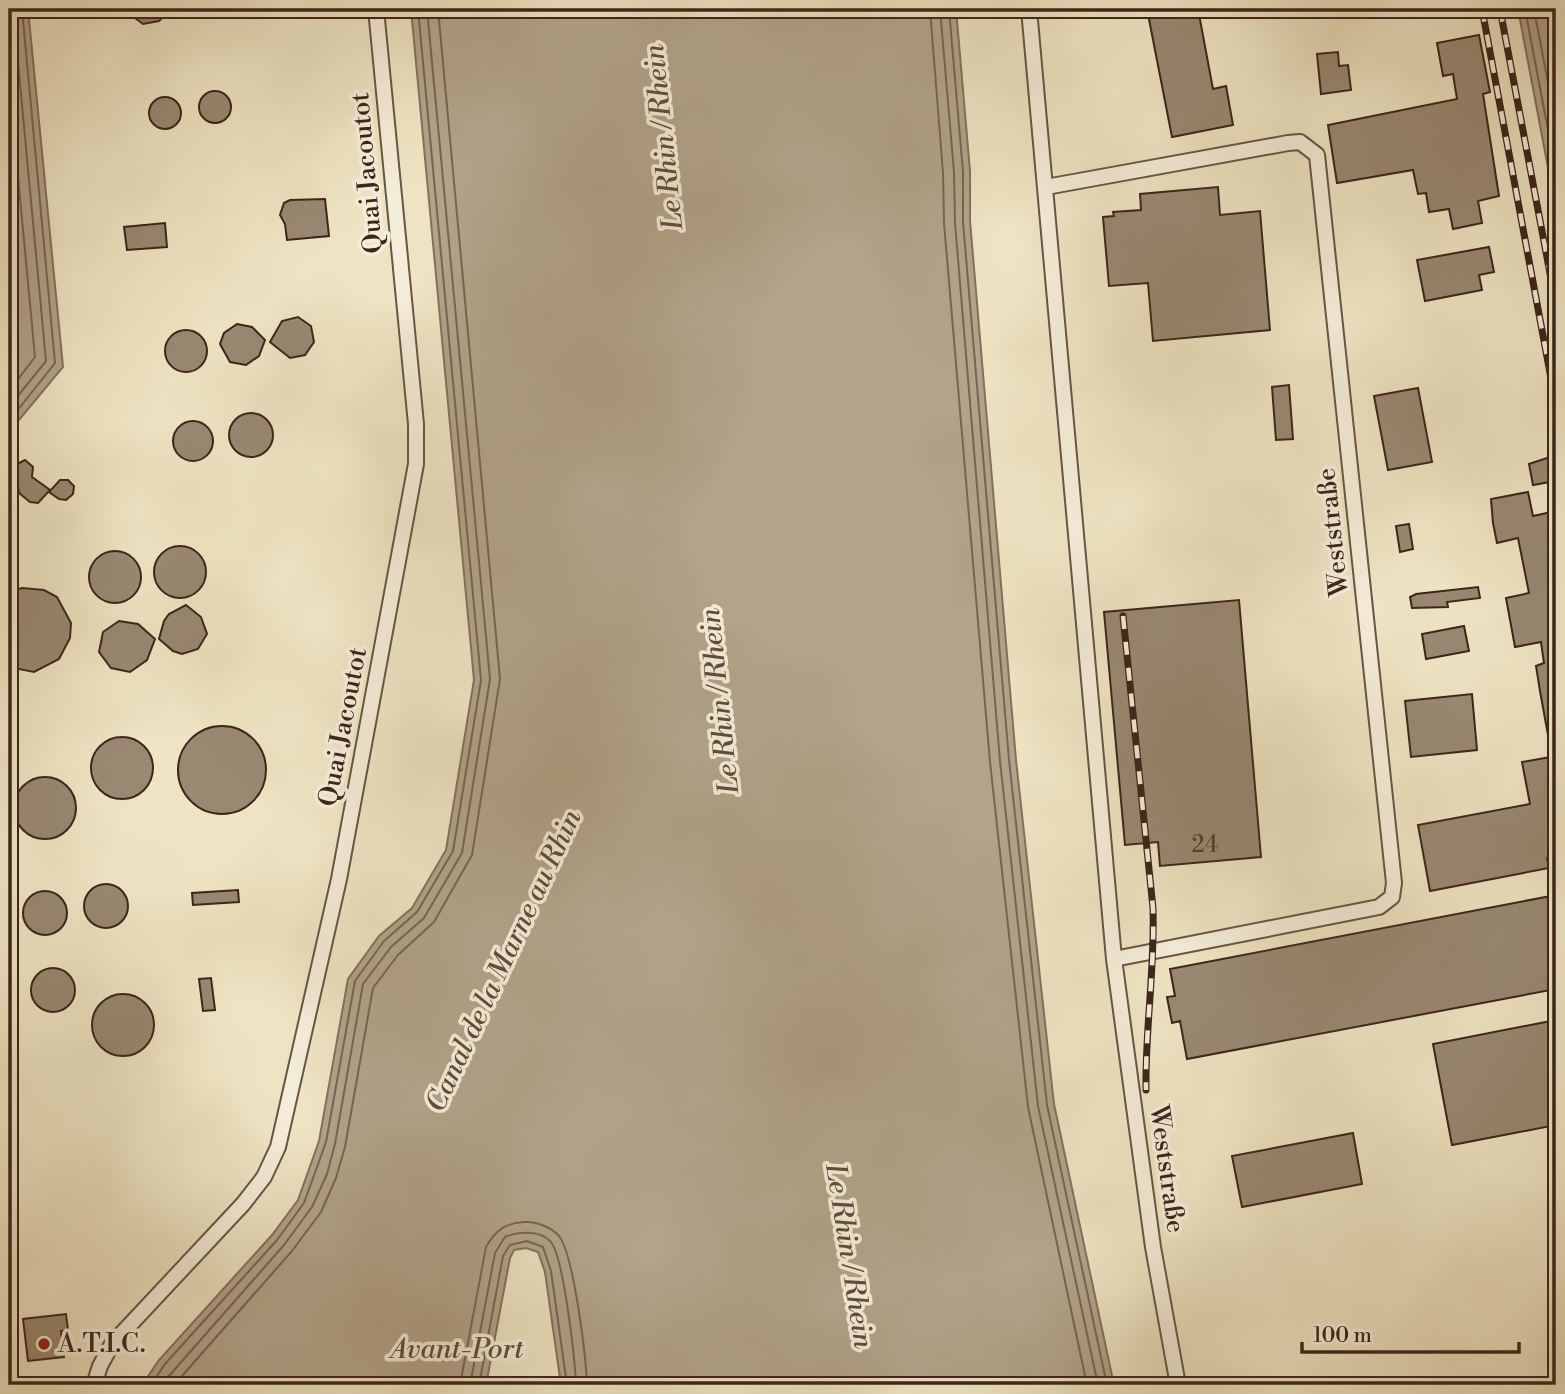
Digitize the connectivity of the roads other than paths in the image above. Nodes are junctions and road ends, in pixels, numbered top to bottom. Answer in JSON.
{"nodes":[{"id":1,"x":376,"y":9,"type":"edge"},
{"id":2,"x":1029,"y":9,"type":"edge"},
{"id":3,"x":1046,"y":187,"type":"junction"},
{"id":4,"x":1114,"y":959,"type":"junction"},
{"id":5,"x":94,"y":1385,"type":"edge"},
{"id":6,"x":1178,"y":1385,"type":"edge"}],
"edges":[{"from":1,"to":5,"type":"street","name":"Quai Jacoutot"},
{"from":2,"to":3,"type":"street","name":"Weststraße"},
{"from":3,"to":4,"type":"street","name":"Weststraße"},
{"from":3,"to":4,"type":"street","name":"Weststraße"},
{"from":4,"to":6,"type":"street","name":"Weststraße"}]}
